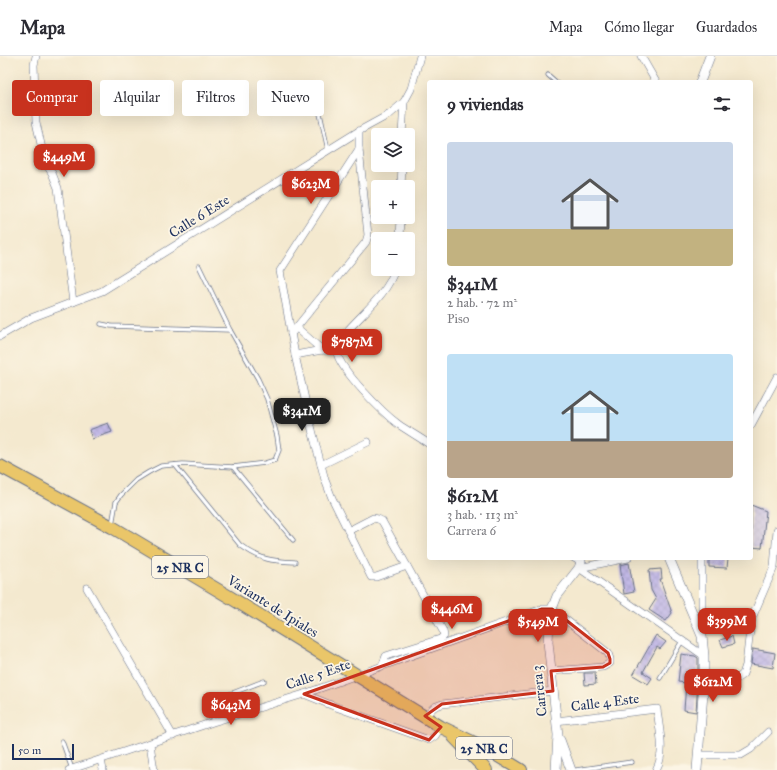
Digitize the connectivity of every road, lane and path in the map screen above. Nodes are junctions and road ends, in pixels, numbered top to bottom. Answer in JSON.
{"nodes":[{"id":1,"x":36,"y":56,"type":"edge"},
{"id":2,"x":420,"y":56,"type":"edge"},
{"id":3,"x":641,"y":56,"type":"edge"},
{"id":4,"x":710,"y":56,"type":"edge"},
{"id":5,"x":548,"y":75,"type":"dead end"},
{"id":6,"x":554,"y":80,"type":"edge"},
{"id":7,"x":655,"y":80,"type":"edge"},
{"id":8,"x":701,"y":80,"type":"edge"},
{"id":9,"x":404,"y":102,"type":"junction"},
{"id":10,"x":321,"y":116,"type":"edge"},
{"id":11,"x":402,"y":128,"type":"edge"},
{"id":12,"x":359,"y":131,"type":"junction"},
{"id":13,"x":359,"y":149,"type":"junction"},
{"id":14,"x":328,"y":150,"type":"junction"},
{"id":15,"x":199,"y":266,"type":"dead end"},
{"id":16,"x":391,"y":276,"type":"edge"},
{"id":17,"x":73,"y":302,"type":"junction"},
{"id":18,"x":101,"y":324,"type":"dead end"},
{"id":19,"x":297,"y":328,"type":"junction"},
{"id":20,"x":230,"y":330,"type":"junction"},
{"id":21,"x":291,"y":334,"type":"junction"},
{"id":22,"x":0,"y":336,"type":"edge"},
{"id":23,"x":322,"y":350,"type":"junction"},
{"id":24,"x":337,"y":351,"type":"junction"},
{"id":25,"x":295,"y":355,"type":"junction"},
{"id":26,"x":777,"y":377,"type":"edge"},
{"id":27,"x":753,"y":421,"type":"edge"},
{"id":28,"x":368,"y":442,"type":"dead end"},
{"id":29,"x":427,"y":443,"type":"edge"},
{"id":30,"x":175,"y":465,"type":"junction"},
{"id":31,"x":321,"y":465,"type":"junction"},
{"id":32,"x":0,"y":466,"type":"edge"},
{"id":33,"x":233,"y":468,"type":"junction"},
{"id":34,"x":112,"y":527,"type":"junction"},
{"id":35,"x":777,"y":530,"type":"edge"},
{"id":36,"x":348,"y":531,"type":"junction"},
{"id":37,"x":293,"y":540,"type":"dead end"},
{"id":38,"x":604,"y":560,"type":"edge"},
{"id":39,"x":670,"y":560,"type":"edge"},
{"id":40,"x":702,"y":560,"type":"edge"},
{"id":41,"x":296,"y":562,"type":"dead end"},
{"id":42,"x":579,"y":562,"type":"edge"},
{"id":43,"x":407,"y":566,"type":"junction"},
{"id":44,"x":86,"y":588,"type":"dead end"},
{"id":45,"x":552,"y":609,"type":"junction"},
{"id":46,"x":702,"y":636,"type":"junction"},
{"id":47,"x":682,"y":640,"type":"junction"},
{"id":48,"x":704,"y":656,"type":"junction"},
{"id":49,"x":383,"y":664,"type":"junction"},
{"id":50,"x":551,"y":671,"type":"junction"},
{"id":51,"x":356,"y":675,"type":"junction"},
{"id":52,"x":660,"y":678,"type":"dead end"},
{"id":53,"x":264,"y":681,"type":"dead end"},
{"id":54,"x":704,"y":681,"type":"junction"},
{"id":55,"x":553,"y":691,"type":"junction"},
{"id":56,"x":304,"y":694,"type":"junction"},
{"id":57,"x":425,"y":716,"type":"junction"},
{"id":58,"x":556,"y":721,"type":"junction"},
{"id":59,"x":213,"y":722,"type":"junction"},
{"id":60,"x":443,"y":728,"type":"junction"},
{"id":61,"x":768,"y":732,"type":"dead end"},
{"id":62,"x":558,"y":735,"type":"junction"},
{"id":63,"x":173,"y":736,"type":"junction"},
{"id":64,"x":62,"y":741,"type":"dead end"},
{"id":65,"x":150,"y":744,"type":"junction"},
{"id":66,"x":699,"y":754,"type":"junction"},
{"id":67,"x":101,"y":760,"type":"junction"},
{"id":68,"x":632,"y":762,"type":"dead end"},
{"id":69,"x":70,"y":770,"type":"edge"},
{"id":70,"x":103,"y":770,"type":"edge"},
{"id":71,"x":154,"y":770,"type":"edge"},
{"id":72,"x":486,"y":770,"type":"edge"},
{"id":73,"x":521,"y":770,"type":"edge"},
{"id":74,"x":556,"y":770,"type":"edge"},
{"id":75,"x":571,"y":770,"type":"edge"},
{"id":76,"x":576,"y":770,"type":"edge"},
{"id":77,"x":656,"y":770,"type":"edge"},
{"id":78,"x":698,"y":770,"type":"edge"}],
"edges":[{"from":1,"to":17,"type":"street"},
{"from":2,"to":9,"type":"street"},
{"from":3,"to":7,"type":"street"},
{"from":4,"to":8,"type":"street"},
{"from":5,"to":6,"type":"lane"},
{"from":9,"to":11,"type":"street"},
{"from":9,"to":12,"type":"street","name":"Calle 6 Este"},
{"from":10,"to":14,"type":"lane"},
{"from":12,"to":13,"type":"street"},
{"from":12,"to":14,"type":"street","name":"Calle 6 Este"},
{"from":13,"to":19,"type":"street"},
{"from":13,"to":21,"type":"street"},
{"from":14,"to":17,"type":"street","name":"Calle 6 Este"},
{"from":15,"to":20,"type":"lane"},
{"from":16,"to":24,"type":"street"},
{"from":17,"to":22,"type":"street","name":"Calle 6 Este"},
{"from":18,"to":20,"type":"lane"},
{"from":19,"to":21,"type":"street"},
{"from":19,"to":23,"type":"street"},
{"from":20,"to":33,"type":"lane"},
{"from":21,"to":25,"type":"street"},
{"from":23,"to":24,"type":"street"},
{"from":23,"to":25,"type":"street"},
{"from":24,"to":29,"type":"street"},
{"from":25,"to":31,"type":"street"},
{"from":26,"to":27,"type":"street"},
{"from":28,"to":31,"type":"street"},
{"from":30,"to":33,"type":"lane"},
{"from":30,"to":34,"type":"lane"},
{"from":30,"to":41,"type":"lane"},
{"from":31,"to":36,"type":"street"},
{"from":32,"to":34,"type":"highway","name":"Variante de Ipiales","number":"25 NR C"},
{"from":33,"to":37,"type":"lane"},
{"from":34,"to":51,"type":"highway","name":"Variante de Ipiales","number":"25 NR C"},
{"from":35,"to":54,"type":"street"},
{"from":36,"to":43,"type":"street"},
{"from":36,"to":43,"type":"street"},
{"from":38,"to":42,"type":"street"},
{"from":39,"to":46,"type":"street"},
{"from":40,"to":46,"type":"street"},
{"from":42,"to":45,"type":"street","name":"Carrera 3"},
{"from":42,"to":47,"type":"street"},
{"from":43,"to":49,"type":"street"},
{"from":44,"to":63,"type":"street"},
{"from":45,"to":49,"type":"street","name":"Calle 5 Este"},
{"from":45,"to":50,"type":"street","name":"Carrera 3"},
{"from":45,"to":50,"type":"street"},
{"from":46,"to":48,"type":"street"},
{"from":47,"to":48,"type":"street"},
{"from":47,"to":52,"type":"lane"},
{"from":48,"to":54,"type":"street"},
{"from":49,"to":51,"type":"street","name":"Calle 5 Este"},
{"from":50,"to":55,"type":"street","name":"Carrera 3"},
{"from":51,"to":56,"type":"street","name":"Calle 5 Este"},
{"from":51,"to":57,"type":"highway","name":"Variante de Ipiales","number":"25 NR C"},
{"from":53,"to":59,"type":"lane"},
{"from":54,"to":66,"type":"street"},
{"from":55,"to":57,"type":"street"},
{"from":55,"to":58,"type":"street","name":"Carrera 3"},
{"from":56,"to":59,"type":"street","name":"Calle 5 Este"},
{"from":56,"to":60,"type":"street"},
{"from":57,"to":60,"type":"highway","name":"Variante de Ipiales","number":"25 NR C"},
{"from":58,"to":62,"type":"street","name":"Carrera 3"},
{"from":58,"to":77,"type":"street","name":"Calle 4 Este"},
{"from":59,"to":63,"type":"street","name":"Calle 5 Este"},
{"from":60,"to":72,"type":"highway","name":"Variante de Ipiales","number":"25 NR C"},
{"from":60,"to":73,"type":"highway","name":"Variante de Ipiales","number":"25 NR C"},
{"from":61,"to":66,"type":"street"},
{"from":62,"to":74,"type":"street","name":"Carrera 3"},
{"from":62,"to":75,"type":"street","name":"Carrera 3"},
{"from":63,"to":65,"type":"street","name":"Calle 5 Este"},
{"from":64,"to":69,"type":"lane"},
{"from":65,"to":67,"type":"street","name":"Calle 5 Este"},
{"from":65,"to":71,"type":"street"},
{"from":66,"to":78,"type":"street"},
{"from":67,"to":69,"type":"street","name":"Calle 5 Este"},
{"from":67,"to":70,"type":"street"},
{"from":68,"to":76,"type":"lane"}]}
